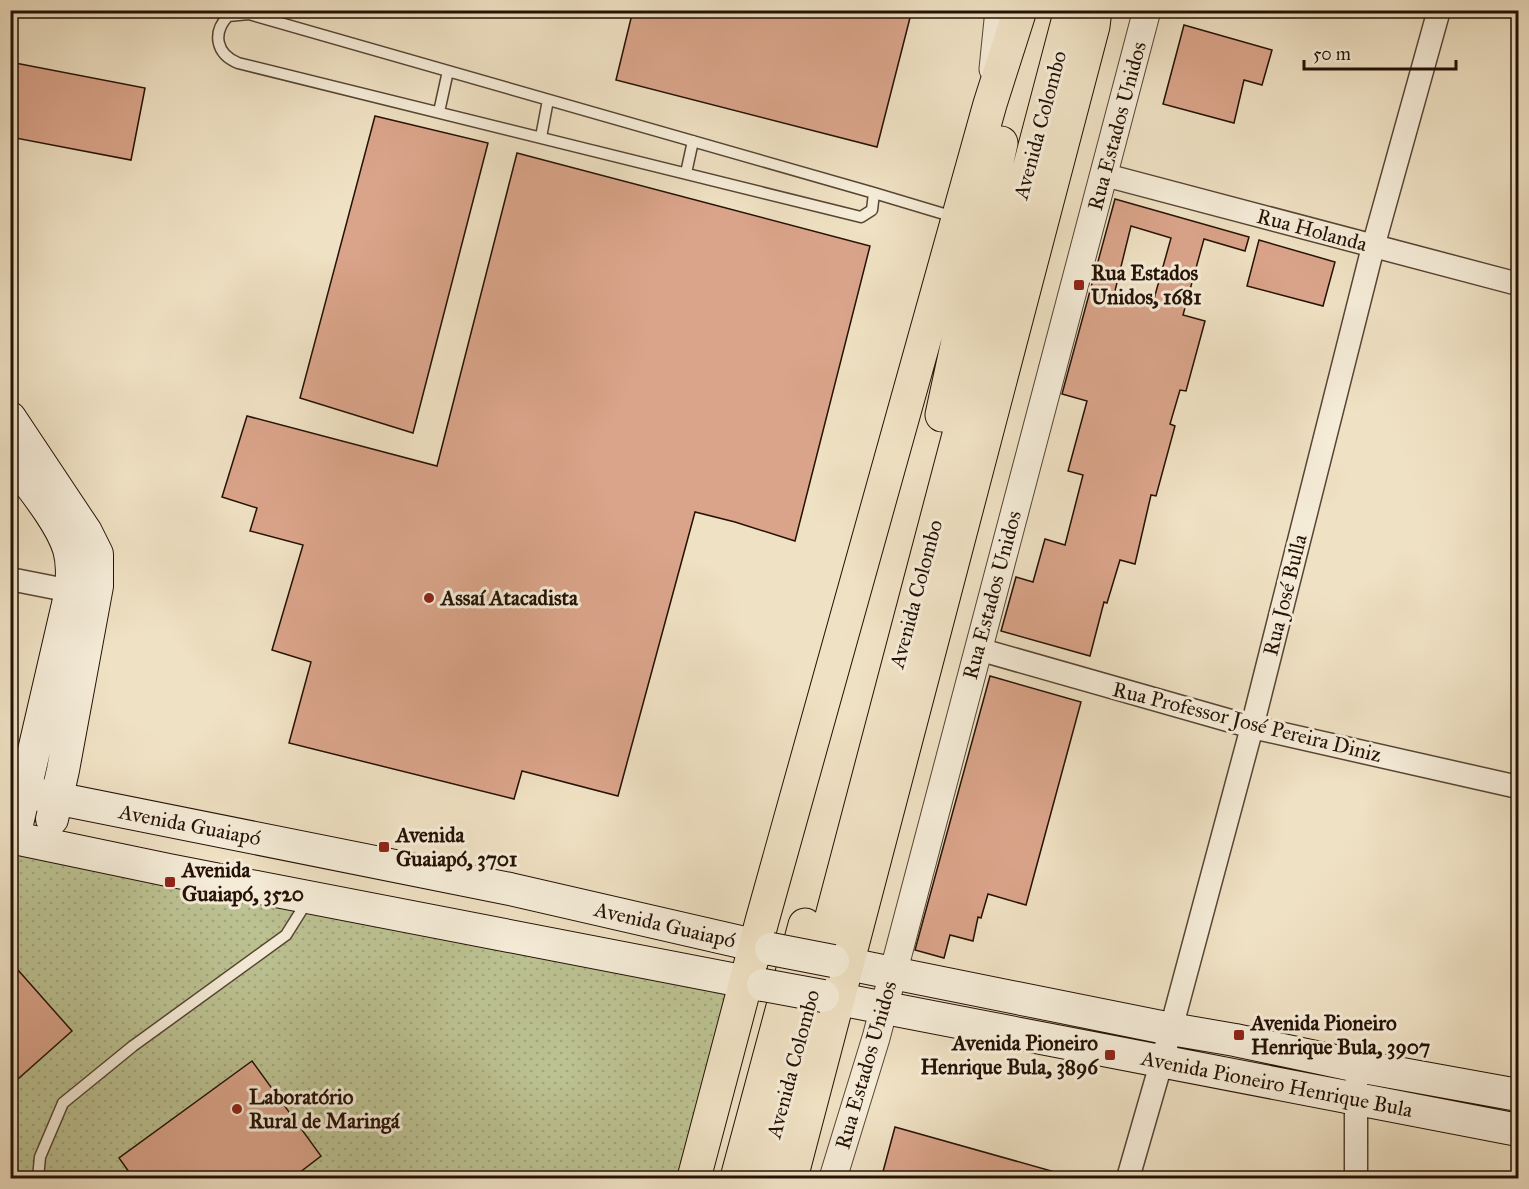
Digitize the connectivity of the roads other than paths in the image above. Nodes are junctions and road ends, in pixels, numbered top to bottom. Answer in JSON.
{"nodes":[{"id":1,"x":999,"y":10,"type":"edge"},
{"id":2,"x":1020,"y":10,"type":"edge"},
{"id":3,"x":1035,"y":10,"type":"edge"},
{"id":4,"x":1071,"y":10,"type":"edge"},
{"id":5,"x":1095,"y":10,"type":"edge"},
{"id":6,"x":1147,"y":10,"type":"edge"},
{"id":7,"x":1439,"y":10,"type":"edge"},
{"id":8,"x":448,"y":71,"type":"junction"},
{"id":9,"x":548,"y":100,"type":"junction"},
{"id":10,"x":990,"y":104,"type":"junction"},
{"id":11,"x":439,"y":112,"type":"junction"},
{"id":12,"x":541,"y":137,"type":"junction"},
{"id":13,"x":693,"y":141,"type":"junction"},
{"id":14,"x":686,"y":173,"type":"junction"},
{"id":15,"x":1105,"y":175,"type":"junction"},
{"id":16,"x":874,"y":193,"type":"junction"},
{"id":17,"x":958,"y":218,"type":"junction"},
{"id":18,"x":1373,"y":247,"type":"junction"},
{"id":19,"x":1518,"y":284,"type":"edge"},
{"id":20,"x":10,"y":418,"type":"edge"},
{"id":21,"x":10,"y":458,"type":"edge"},
{"id":22,"x":10,"y":579,"type":"edge"},
{"id":23,"x":71,"y":591,"type":"junction"},
{"id":24,"x":978,"y":649,"type":"junction"},
{"id":25,"x":1252,"y":726,"type":"junction"},
{"id":26,"x":1518,"y":788,"type":"edge"},
{"id":27,"x":17,"y":791,"type":"edge"},
{"id":28,"x":57,"y":799,"type":"junction"},
{"id":29,"x":12,"y":837,"type":"edge"},
{"id":30,"x":45,"y":844,"type":"junction"},
{"id":31,"x":322,"y":851,"type":"junction"},
{"id":32,"x":310,"y":897,"type":"junction"},
{"id":33,"x":763,"y":947,"type":"junction"},
{"id":34,"x":840,"y":963,"type":"junction"},
{"id":35,"x":893,"y":973,"type":"junction"},
{"id":36,"x":754,"y":984,"type":"junction"},
{"id":37,"x":831,"y":997,"type":"junction"},
{"id":38,"x":884,"y":1007,"type":"junction"},
{"id":39,"x":1171,"y":1029,"type":"junction"},
{"id":40,"x":1161,"y":1061,"type":"junction"},
{"id":41,"x":1358,"y":1066,"type":"junction"},
{"id":42,"x":1518,"y":1095,"type":"edge"},
{"id":43,"x":1356,"y":1100,"type":"junction"},
{"id":44,"x":1518,"y":1130,"type":"edge"},
{"id":45,"x":38,"y":1179,"type":"edge"},
{"id":46,"x":694,"y":1179,"type":"edge"},
{"id":47,"x":737,"y":1179,"type":"edge"},
{"id":48,"x":763,"y":1179,"type":"edge"},
{"id":49,"x":791,"y":1179,"type":"edge"},
{"id":50,"x":833,"y":1179,"type":"edge"},
{"id":51,"x":1128,"y":1179,"type":"edge"},
{"id":52,"x":1356,"y":1179,"type":"edge"}],
"edges":[{"from":1,"to":10,"type":"street"},
{"from":2,"to":10,"type":"main road"},
{"from":3,"to":47,"type":"main road","name":"Avenida Colombo"},
{"from":4,"to":48,"type":"main road","name":"Avenida Colombo"},
{"from":5,"to":34,"type":"main road"},
{"from":6,"to":15,"type":"street","name":"Rua Estados Unidos"},
{"from":7,"to":18,"type":"street","name":"Rua José Bulla"},
{"from":8,"to":9,"type":"lane"},
{"from":8,"to":11,"type":"lane"},
{"from":8,"to":11,"type":"lane"},
{"from":9,"to":12,"type":"lane"},
{"from":9,"to":13,"type":"lane"},
{"from":10,"to":17,"type":"main road"},
{"from":11,"to":12,"type":"lane"},
{"from":12,"to":14,"type":"lane"},
{"from":13,"to":14,"type":"lane"},
{"from":13,"to":16,"type":"lane"},
{"from":14,"to":16,"type":"lane"},
{"from":15,"to":18,"type":"street","name":"Rua Holanda"},
{"from":15,"to":24,"type":"street","name":"Rua Estados Unidos"},
{"from":16,"to":17,"type":"lane"},
{"from":17,"to":33,"type":"main road"},
{"from":18,"to":19,"type":"street","name":"Rua Holanda"},
{"from":18,"to":25,"type":"street","name":"Rua José Bulla"},
{"from":20,"to":28,"type":"main road"},
{"from":21,"to":23,"type":"main road"},
{"from":22,"to":23,"type":"street"},
{"from":23,"to":27,"type":"main road"},
{"from":24,"to":25,"type":"street","name":"Rua Professor José Pereira Diniz"},
{"from":24,"to":35,"type":"street","name":"Rua Estados Unidos"},
{"from":25,"to":26,"type":"street","name":"Rua Professor José Pereira Diniz"},
{"from":25,"to":39,"type":"street","name":"Rua José Bulla"},
{"from":27,"to":28,"type":"main road","name":"Avenida Guaiapó"},
{"from":27,"to":29,"type":"main road"},
{"from":28,"to":30,"type":"main road"},
{"from":28,"to":31,"type":"main road","name":"Avenida Guaiapó"},
{"from":29,"to":30,"type":"main road","name":"Avenida Guaiapó"},
{"from":30,"to":32,"type":"main road","name":"Avenida Guaiapó"},
{"from":31,"to":32,"type":"main road"},
{"from":31,"to":33,"type":"main road","name":"Avenida Guaiapó"},
{"from":32,"to":36,"type":"main road","name":"Avenida Guaiapó"},
{"from":32,"to":45,"type":"lane"},
{"from":33,"to":34,"type":"main road","name":"Avenida Guaiapó","bridge":true},
{"from":33,"to":36,"type":"main road"},
{"from":34,"to":35,"type":"main road","name":"Avenida Pioneiro Henrique Bula"},
{"from":34,"to":37,"type":"main road"},
{"from":35,"to":38,"type":"street","name":"Rua Estados Unidos"},
{"from":35,"to":39,"type":"main road","name":"Avenida Pioneiro Henrique Bula"},
{"from":36,"to":37,"type":"main road","name":"Avenida Guaiapó","bridge":true},
{"from":36,"to":46,"type":"main road"},
{"from":37,"to":38,"type":"main road","name":"Avenida Pioneiro Henrique Bula"},
{"from":37,"to":49,"type":"main road"},
{"from":38,"to":40,"type":"main road","name":"Avenida Pioneiro Henrique Bula"},
{"from":38,"to":50,"type":"street","name":"Rua Estados Unidos"},
{"from":39,"to":40,"type":"street","name":"Rua José Bulla"},
{"from":39,"to":41,"type":"main road","name":"Avenida Pioneiro Henrique Bula"},
{"from":40,"to":43,"type":"main road","name":"Avenida Pioneiro Henrique Bula"},
{"from":40,"to":51,"type":"street","name":"Rua José Bulla"},
{"from":41,"to":42,"type":"main road","name":"Avenida Pioneiro Henrique Bula"},
{"from":41,"to":43,"type":"street"},
{"from":43,"to":44,"type":"main road","name":"Avenida Pioneiro Henrique Bula"},
{"from":43,"to":52,"type":"street"}]}
